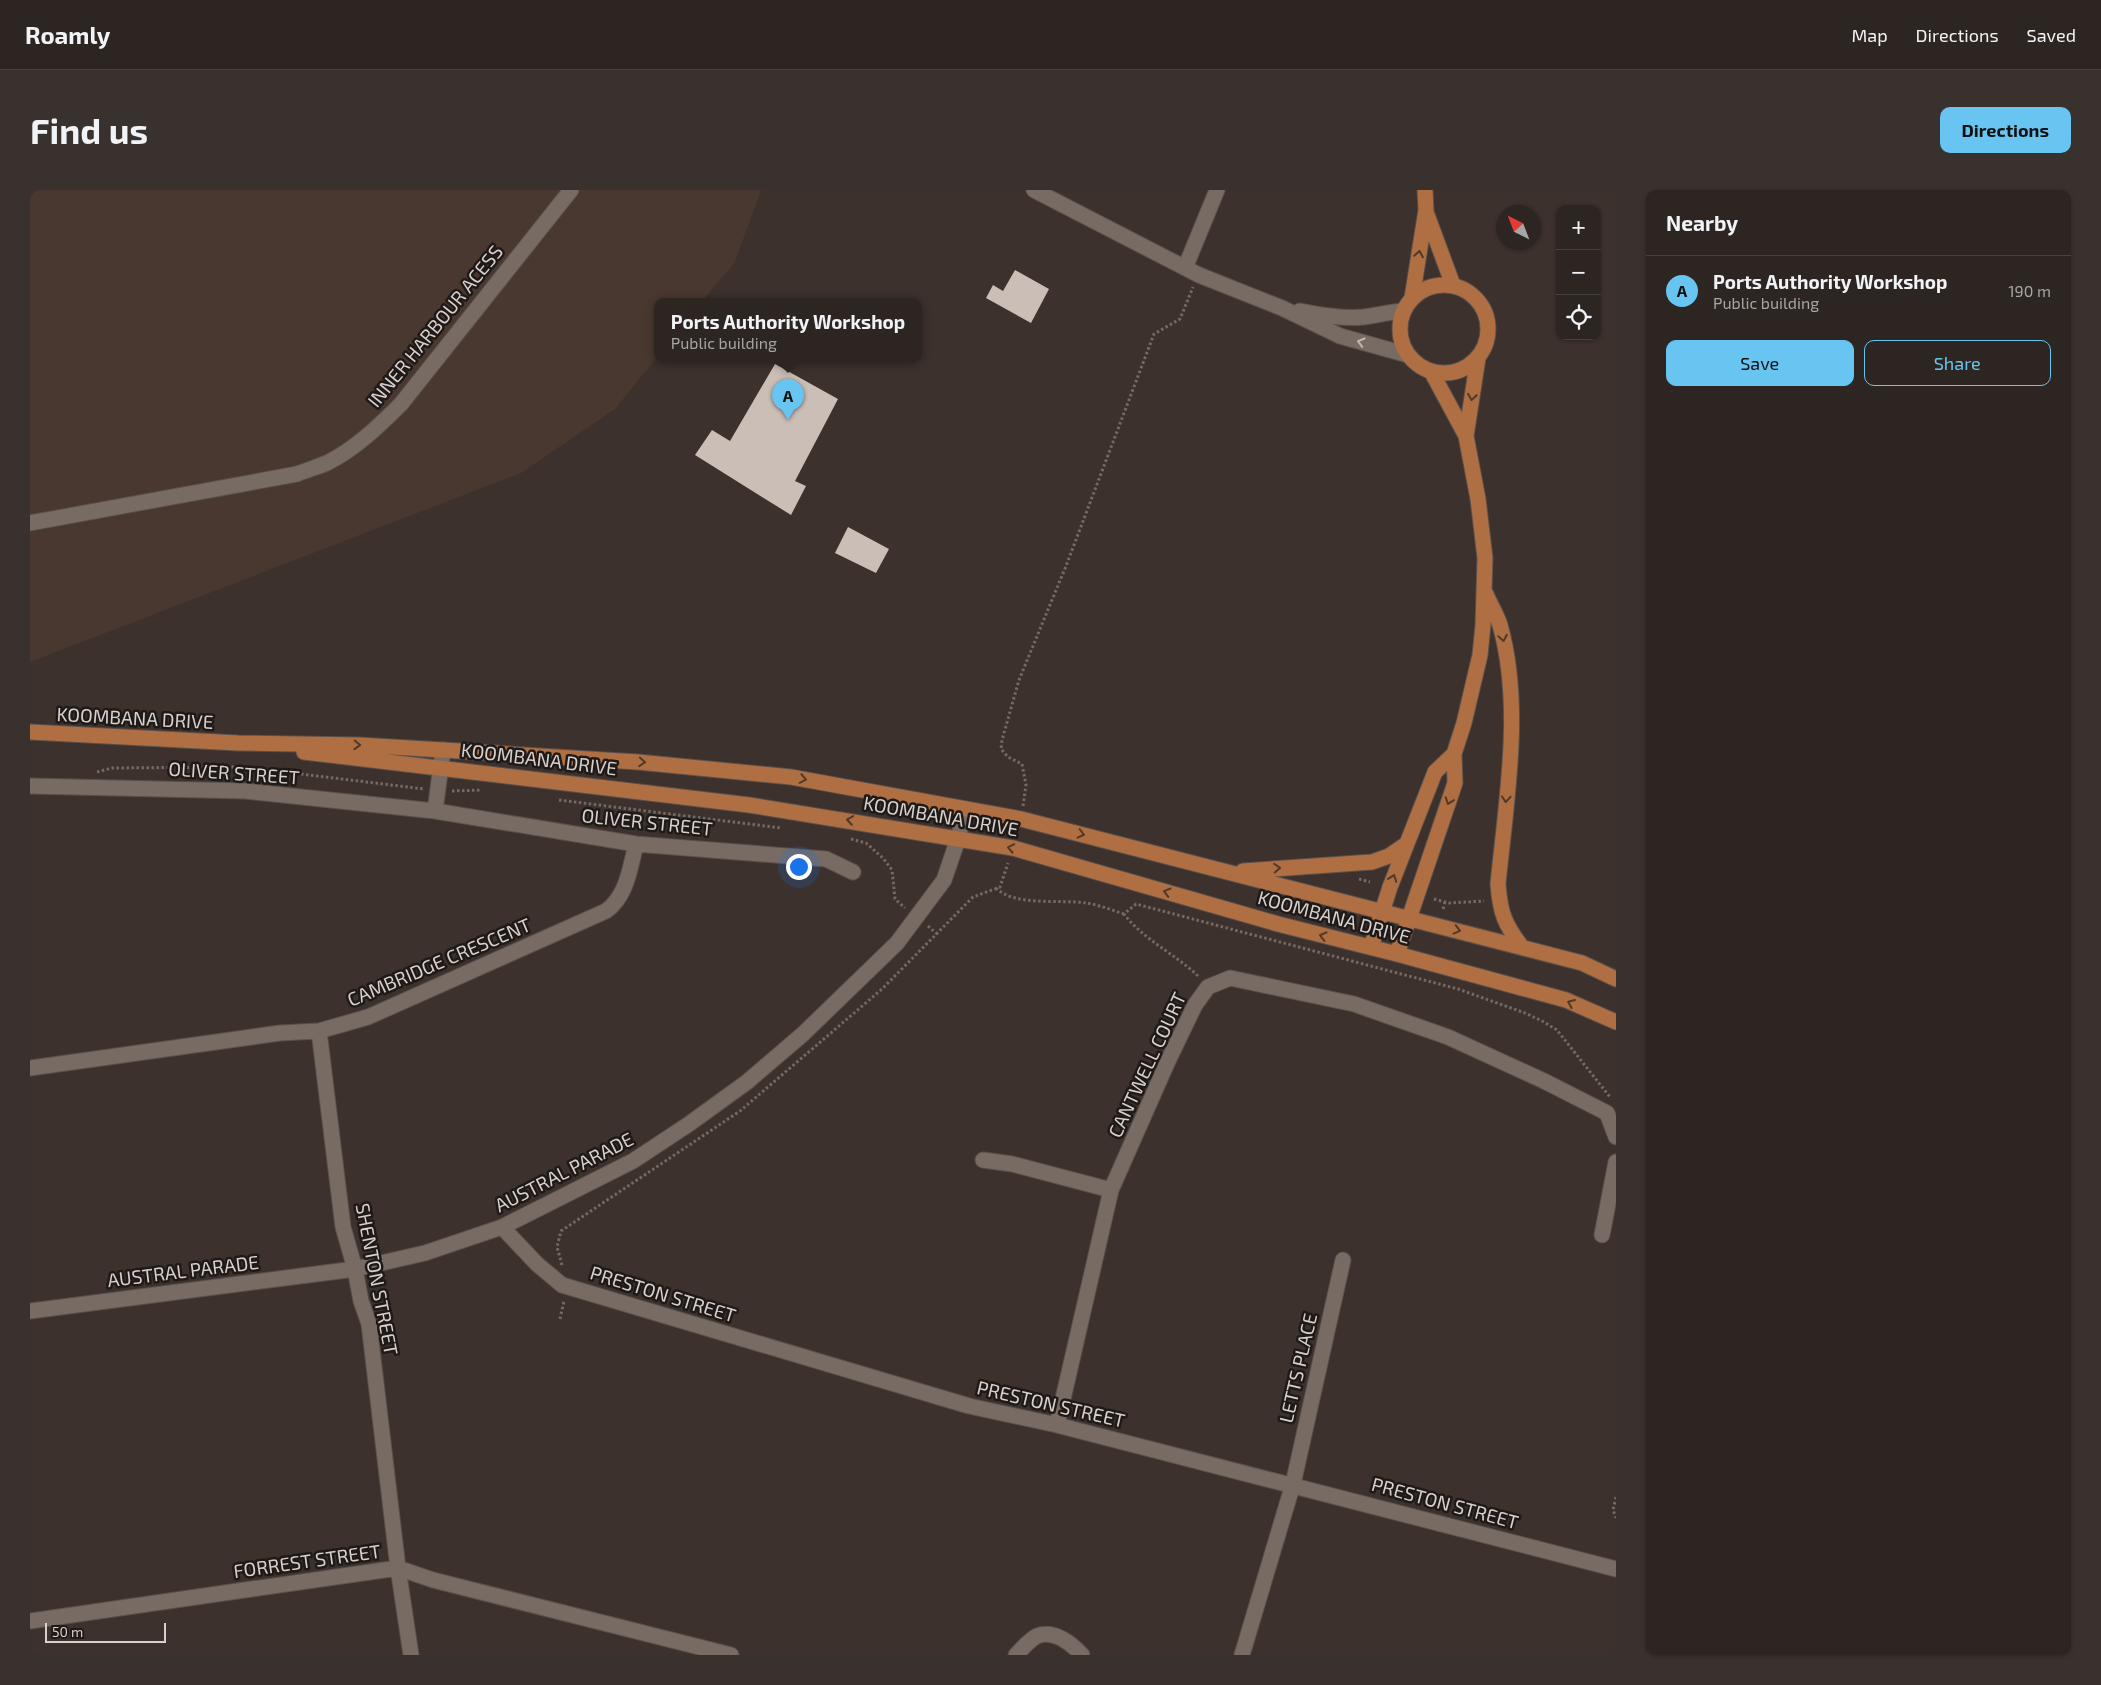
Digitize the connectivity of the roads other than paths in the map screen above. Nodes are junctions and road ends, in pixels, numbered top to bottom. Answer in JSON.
{"nodes":[{"id":1,"x":570,"y":190,"type":"edge"},
{"id":2,"x":1034,"y":190,"type":"edge"},
{"id":3,"x":1217,"y":190,"type":"edge"},
{"id":4,"x":1425,"y":190,"type":"edge"},
{"id":5,"x":1426,"y":210,"type":"junction"},
{"id":6,"x":1185,"y":268,"type":"junction"},
{"id":7,"x":1453,"y":285,"type":"junction"},
{"id":8,"x":1412,"y":298,"type":"junction"},
{"id":9,"x":1282,"y":308,"type":"junction"},
{"id":10,"x":1403,"y":311,"type":"junction"},
{"id":11,"x":1408,"y":355,"type":"junction"},
{"id":12,"x":1478,"y":358,"type":"junction"},
{"id":13,"x":1430,"y":371,"type":"junction"},
{"id":14,"x":1466,"y":436,"type":"junction"},
{"id":15,"x":30,"y":523,"type":"edge"},
{"id":16,"x":1485,"y":593,"type":"junction"},
{"id":17,"x":30,"y":732,"type":"edge"},
{"id":18,"x":238,"y":743,"type":"junction"},
{"id":19,"x":442,"y":750,"type":"junction"},
{"id":20,"x":1454,"y":754,"type":"junction"},
{"id":21,"x":441,"y":767,"type":"junction"},
{"id":22,"x":30,"y":786,"type":"edge"},
{"id":23,"x":965,"y":810,"type":"junction"},
{"id":24,"x":435,"y":811,"type":"junction"},
{"id":25,"x":958,"y":839,"type":"junction"},
{"id":26,"x":636,"y":844,"type":"junction"},
{"id":27,"x":1405,"y":845,"type":"junction"},
{"id":28,"x":853,"y":872,"type":"dead end"},
{"id":29,"x":1229,"y":872,"type":"junction"},
{"id":30,"x":1382,"y":911,"type":"junction"},
{"id":31,"x":1409,"y":918,"type":"junction"},
{"id":32,"x":1371,"y":947,"type":"junction"},
{"id":33,"x":1522,"y":947,"type":"junction"},
{"id":34,"x":1397,"y":954,"type":"junction"},
{"id":35,"x":1616,"y":979,"type":"edge"},
{"id":36,"x":1616,"y":1022,"type":"edge"},
{"id":37,"x":319,"y":1031,"type":"junction"},
{"id":38,"x":30,"y":1068,"type":"edge"},
{"id":39,"x":1616,"y":1136,"type":"edge"},
{"id":40,"x":983,"y":1160,"type":"dead end"},
{"id":41,"x":1616,"y":1162,"type":"edge"},
{"id":42,"x":1111,"y":1190,"type":"junction"},
{"id":43,"x":502,"y":1228,"type":"junction"},
{"id":44,"x":1602,"y":1235,"type":"dead end"},
{"id":45,"x":1343,"y":1260,"type":"dead end"},
{"id":46,"x":355,"y":1269,"type":"junction"},
{"id":47,"x":30,"y":1311,"type":"edge"},
{"id":48,"x":1057,"y":1425,"type":"junction"},
{"id":49,"x":1293,"y":1484,"type":"junction"},
{"id":50,"x":398,"y":1568,"type":"junction"},
{"id":51,"x":1616,"y":1569,"type":"edge"},
{"id":52,"x":30,"y":1621,"type":"edge"},
{"id":53,"x":411,"y":1655,"type":"edge"},
{"id":54,"x":731,"y":1655,"type":"edge"},
{"id":55,"x":1016,"y":1655,"type":"edge"},
{"id":56,"x":1082,"y":1655,"type":"edge"},
{"id":57,"x":1242,"y":1655,"type":"edge"}],
"edges":[{"from":1,"to":15,"type":"street","name":"INNER HARBOUR ACESS"},
{"from":2,"to":6,"type":"street"},
{"from":3,"to":6,"type":"street"},
{"from":4,"to":5,"type":"main road"},
{"from":5,"to":7,"type":"main road"},
{"from":8,"to":5,"type":"main road","one_way":true},
{"from":6,"to":9,"type":"street"},
{"from":7,"to":8,"type":"main road"},
{"from":7,"to":12,"type":"main road"},
{"from":8,"to":10,"type":"main road"},
{"from":9,"to":10,"type":"street"},
{"from":11,"to":9,"type":"street","one_way":true},
{"from":10,"to":11,"type":"main road"},
{"from":11,"to":13,"type":"main road"},
{"from":12,"to":13,"type":"main road"},
{"from":12,"to":14,"type":"main road","one_way":true},
{"from":13,"to":14,"type":"main road"},
{"from":14,"to":16,"type":"main road"},
{"from":16,"to":20,"type":"main road"},
{"from":16,"to":33,"type":"main road","one_way":true},
{"from":17,"to":18,"type":"main road","name":"KOOMBANA DRIVE"},
{"from":18,"to":19,"type":"main road","name":"KOOMBANA DRIVE","one_way":true},
{"from":18,"to":21,"type":"main road","name":"KOOMBANA DRIVE"},
{"from":19,"to":21,"type":"street"},
{"from":19,"to":23,"type":"main road","name":"KOOMBANA DRIVE","one_way":true},
{"from":20,"to":27,"type":"main road"},
{"from":20,"to":31,"type":"main road","one_way":true},
{"from":21,"to":24,"type":"street"},
{"from":25,"to":21,"type":"main road","name":"KOOMBANA DRIVE","one_way":true},
{"from":22,"to":24,"type":"street","name":"OLIVER STREET"},
{"from":23,"to":25,"type":"street","name":"AUSTRAL PARADE"},
{"from":23,"to":29,"type":"main road","name":"KOOMBANA DRIVE","one_way":true},
{"from":24,"to":26,"type":"street","name":"OLIVER STREET"},
{"from":32,"to":25,"type":"main road","name":"KOOMBANA DRIVE","one_way":true},
{"from":25,"to":43,"type":"street","name":"AUSTRAL PARADE"},
{"from":26,"to":28,"type":"street","name":"OLIVER STREET"},
{"from":26,"to":37,"type":"street","name":"CAMBRIDGE CRESCENT"},
{"from":29,"to":27,"type":"main road","one_way":true},
{"from":30,"to":27,"type":"main road","one_way":true},
{"from":29,"to":30,"type":"main road","name":"KOOMBANA DRIVE"},
{"from":30,"to":31,"type":"main road","name":"KOOMBANA DRIVE"},
{"from":30,"to":32,"type":"main road"},
{"from":31,"to":33,"type":"main road","name":"KOOMBANA DRIVE","one_way":true},
{"from":31,"to":34,"type":"main road"},
{"from":32,"to":34,"type":"main road","name":"KOOMBANA DRIVE"},
{"from":33,"to":35,"type":"main road","name":"KOOMBANA DRIVE"},
{"from":36,"to":34,"type":"main road","name":"KOOMBANA DRIVE","one_way":true},
{"from":37,"to":38,"type":"street","name":"CAMBRIDGE CRESCENT"},
{"from":37,"to":46,"type":"street","name":"SHENTON STREET"},
{"from":39,"to":42,"type":"street","name":"CANTWELL COURT"},
{"from":40,"to":42,"type":"street"},
{"from":41,"to":44,"type":"street"},
{"from":42,"to":48,"type":"street","name":"CANTWELL COURT"},
{"from":43,"to":46,"type":"street","name":"AUSTRAL PARADE"},
{"from":43,"to":48,"type":"street","name":"PRESTON STREET"},
{"from":45,"to":49,"type":"street","name":"LETTS PLACE"},
{"from":46,"to":47,"type":"street","name":"AUSTRAL PARADE"},
{"from":46,"to":50,"type":"street","name":"SHENTON STREET"},
{"from":48,"to":49,"type":"street","name":"PRESTON STREET"},
{"from":49,"to":51,"type":"street","name":"PRESTON STREET"},
{"from":49,"to":57,"type":"street","name":"LETTS PLACE"},
{"from":50,"to":52,"type":"street","name":"FORREST STREET"},
{"from":50,"to":53,"type":"street","name":"SHENTON STREET"},
{"from":50,"to":54,"type":"street","name":"FORREST STREET"},
{"from":55,"to":56,"type":"street"}]}
